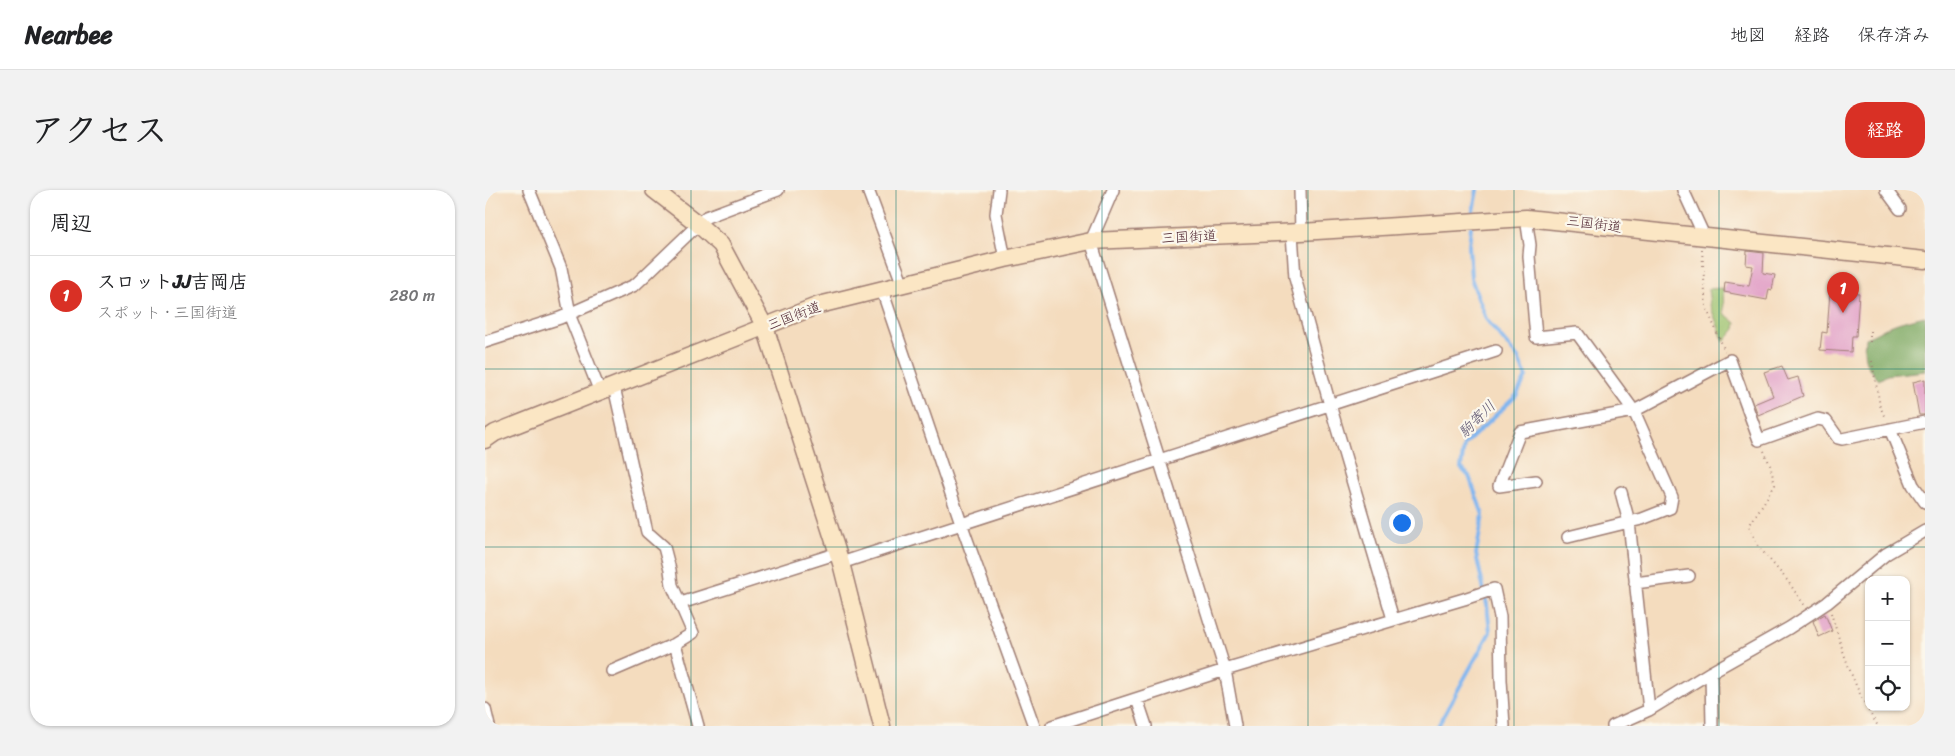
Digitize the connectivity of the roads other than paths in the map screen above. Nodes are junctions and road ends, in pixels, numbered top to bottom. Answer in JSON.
{"nodes":[{"id":1,"x":529,"y":190,"type":"edge"},
{"id":2,"x":654,"y":190,"type":"edge"},
{"id":3,"x":778,"y":190,"type":"edge"},
{"id":4,"x":868,"y":190,"type":"edge"},
{"id":5,"x":999,"y":190,"type":"edge"},
{"id":6,"x":1113,"y":190,"type":"edge"},
{"id":7,"x":1300,"y":190,"type":"edge"},
{"id":8,"x":1683,"y":190,"type":"edge"},
{"id":9,"x":1886,"y":190,"type":"edge"},
{"id":10,"x":1900,"y":208,"type":"dead end"},
{"id":11,"x":1526,"y":218,"type":"junction"},
{"id":12,"x":698,"y":224,"type":"junction"},
{"id":13,"x":1297,"y":232,"type":"junction"},
{"id":14,"x":1703,"y":237,"type":"junction"},
{"id":15,"x":1091,"y":242,"type":"junction"},
{"id":16,"x":1005,"y":260,"type":"junction"},
{"id":17,"x":1925,"y":260,"type":"edge"},
{"id":18,"x":903,"y":285,"type":"junction"},
{"id":19,"x":882,"y":290,"type":"junction"},
{"id":20,"x":571,"y":312,"type":"junction"},
{"id":21,"x":765,"y":327,"type":"junction"},
{"id":22,"x":485,"y":342,"type":"edge"},
{"id":23,"x":1497,"y":351,"type":"dead end"},
{"id":24,"x":607,"y":390,"type":"junction"},
{"id":25,"x":1330,"y":405,"type":"junction"},
{"id":26,"x":1634,"y":411,"type":"junction"},
{"id":27,"x":1925,"y":422,"type":"edge"},
{"id":28,"x":1890,"y":429,"type":"junction"},
{"id":29,"x":485,"y":440,"type":"edge"},
{"id":30,"x":1159,"y":460,"type":"junction"},
{"id":31,"x":1536,"y":481,"type":"dead end"},
{"id":32,"x":1621,"y":492,"type":"dead end"},
{"id":33,"x":1925,"y":502,"type":"edge"},
{"id":34,"x":1629,"y":522,"type":"junction"},
{"id":35,"x":961,"y":523,"type":"junction"},
{"id":36,"x":1925,"y":531,"type":"edge"},
{"id":37,"x":1567,"y":537,"type":"dead end"},
{"id":38,"x":839,"y":558,"type":"junction"},
{"id":39,"x":1689,"y":576,"type":"dead end"},
{"id":40,"x":1635,"y":583,"type":"junction"},
{"id":41,"x":681,"y":603,"type":"junction"},
{"id":42,"x":1393,"y":619,"type":"junction"},
{"id":43,"x":675,"y":644,"type":"junction"},
{"id":44,"x":1225,"y":670,"type":"junction"},
{"id":45,"x":612,"y":671,"type":"dead end"},
{"id":46,"x":1711,"y":672,"type":"junction"},
{"id":47,"x":1137,"y":698,"type":"junction"},
{"id":48,"x":485,"y":709,"type":"edge"},
{"id":49,"x":1649,"y":710,"type":"junction"},
{"id":50,"x":489,"y":726,"type":"edge"},
{"id":51,"x":698,"y":726,"type":"edge"},
{"id":52,"x":882,"y":726,"type":"edge"},
{"id":53,"x":1034,"y":726,"type":"edge"},
{"id":54,"x":1052,"y":726,"type":"edge"},
{"id":55,"x":1145,"y":726,"type":"edge"},
{"id":56,"x":1235,"y":726,"type":"edge"},
{"id":57,"x":1504,"y":726,"type":"edge"},
{"id":58,"x":1613,"y":726,"type":"edge"},
{"id":59,"x":1712,"y":726,"type":"edge"}],
"edges":[{"from":1,"to":20,"type":"street"},
{"from":2,"to":12,"type":"street"},
{"from":3,"to":12,"type":"street"},
{"from":4,"to":18,"type":"street"},
{"from":5,"to":16,"type":"street"},
{"from":6,"to":15,"type":"street"},
{"from":7,"to":13,"type":"street"},
{"from":8,"to":14,"type":"street"},
{"from":9,"to":10,"type":"street"},
{"from":11,"to":13,"type":"street","name":"三国街道"},
{"from":11,"to":14,"type":"street","name":"三国街道"},
{"from":11,"to":26,"type":"street"},
{"from":12,"to":20,"type":"street"},
{"from":12,"to":21,"type":"street"},
{"from":13,"to":15,"type":"street","name":"三国街道"},
{"from":13,"to":25,"type":"street"},
{"from":14,"to":17,"type":"street","name":"三国街道"},
{"from":15,"to":16,"type":"street","name":"三国街道"},
{"from":15,"to":30,"type":"street"},
{"from":16,"to":18,"type":"street","name":"三国街道"},
{"from":18,"to":19,"type":"street","name":"三国街道"},
{"from":19,"to":21,"type":"street","name":"三国街道"},
{"from":19,"to":35,"type":"street"},
{"from":20,"to":22,"type":"street"},
{"from":20,"to":24,"type":"street"},
{"from":21,"to":24,"type":"street","name":"三国街道"},
{"from":21,"to":38,"type":"street"},
{"from":23,"to":25,"type":"street"},
{"from":24,"to":29,"type":"street","name":"三国街道"},
{"from":24,"to":41,"type":"street"},
{"from":25,"to":30,"type":"street"},
{"from":25,"to":42,"type":"street"},
{"from":26,"to":28,"type":"street"},
{"from":26,"to":31,"type":"street"},
{"from":26,"to":34,"type":"street"},
{"from":27,"to":28,"type":"street"},
{"from":28,"to":33,"type":"street"},
{"from":30,"to":35,"type":"street"},
{"from":30,"to":44,"type":"street"},
{"from":32,"to":34,"type":"street"},
{"from":34,"to":37,"type":"street"},
{"from":34,"to":40,"type":"street"},
{"from":35,"to":38,"type":"street"},
{"from":35,"to":53,"type":"street"},
{"from":36,"to":46,"type":"street"},
{"from":38,"to":41,"type":"street"},
{"from":38,"to":52,"type":"street"},
{"from":39,"to":40,"type":"street"},
{"from":40,"to":49,"type":"street"},
{"from":41,"to":43,"type":"street"},
{"from":42,"to":44,"type":"street"},
{"from":42,"to":57,"type":"street"},
{"from":43,"to":45,"type":"street"},
{"from":43,"to":51,"type":"street"},
{"from":44,"to":47,"type":"street"},
{"from":44,"to":56,"type":"street"},
{"from":46,"to":49,"type":"street"},
{"from":46,"to":59,"type":"street"},
{"from":47,"to":54,"type":"street"},
{"from":47,"to":55,"type":"street"},
{"from":48,"to":50,"type":"street"},
{"from":49,"to":58,"type":"street"}]}
